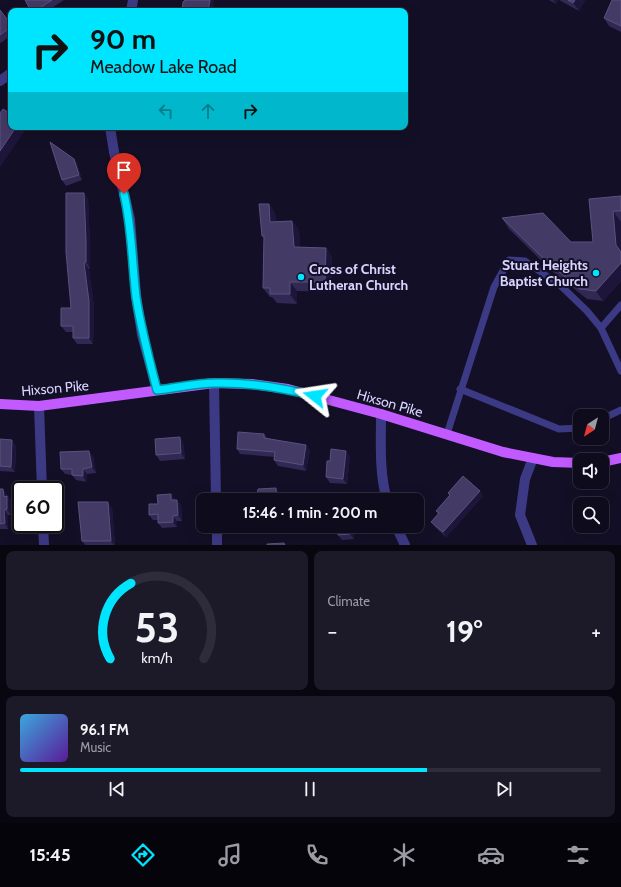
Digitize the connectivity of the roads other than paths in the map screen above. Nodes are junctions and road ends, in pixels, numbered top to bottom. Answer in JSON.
{"nodes":[{"id":1,"x":110,"y":130,"type":"edge"},
{"id":2,"x":621,"y":305,"type":"edge"},
{"id":3,"x":601,"y":328,"type":"junction"},
{"id":4,"x":621,"y":371,"type":"edge"},
{"id":5,"x":214,"y":383,"type":"junction"},
{"id":6,"x":460,"y":389,"type":"junction"},
{"id":7,"x":157,"y":390,"type":"junction"},
{"id":8,"x":0,"y":404,"type":"edge"},
{"id":9,"x":39,"y":406,"type":"junction"},
{"id":10,"x":621,"y":410,"type":"edge"},
{"id":11,"x":381,"y":414,"type":"junction"},
{"id":12,"x":609,"y":416,"type":"edge"},
{"id":13,"x":573,"y":428,"type":"edge"},
{"id":14,"x":447,"y":434,"type":"junction"},
{"id":15,"x":533,"y":458,"type":"junction"},
{"id":16,"x":621,"y":458,"type":"edge"},
{"id":17,"x":609,"y":461,"type":"edge"},
{"id":18,"x":573,"y":463,"type":"edge"},
{"id":19,"x":42,"y":481,"type":"edge"},
{"id":20,"x":216,"y":493,"type":"edge"},
{"id":21,"x":385,"y":493,"type":"edge"},
{"id":22,"x":43,"y":533,"type":"edge"},
{"id":23,"x":217,"y":533,"type":"edge"},
{"id":24,"x":399,"y":533,"type":"edge"},
{"id":25,"x":44,"y":545,"type":"edge"},
{"id":26,"x":218,"y":545,"type":"edge"},
{"id":27,"x":404,"y":545,"type":"edge"},
{"id":28,"x":532,"y":545,"type":"edge"}],
"edges":[{"from":1,"to":7,"type":"street"},
{"from":2,"to":3,"type":"lane"},
{"from":3,"to":4,"type":"lane"},
{"from":3,"to":6,"type":"lane"},
{"from":5,"to":7,"type":"main road","name":"Hixson Pike"},
{"from":5,"to":11,"type":"main road","name":"Hixson Pike"},
{"from":5,"to":20,"type":"street"},
{"from":6,"to":13,"type":"lane"},
{"from":6,"to":14,"type":"lane"},
{"from":7,"to":9,"type":"main road","name":"Hixson Pike"},
{"from":8,"to":9,"type":"main road","name":"Hixson Pike"},
{"from":9,"to":19,"type":"street"},
{"from":10,"to":12,"type":"lane"},
{"from":11,"to":14,"type":"main road","name":"Hixson Pike"},
{"from":11,"to":21,"type":"street"},
{"from":14,"to":15,"type":"main road","name":"Hixson Pike"},
{"from":15,"to":18,"type":"main road","name":"Hixson Pike"},
{"from":15,"to":28,"type":"street"},
{"from":16,"to":17,"type":"main road"},
{"from":22,"to":25,"type":"street"},
{"from":23,"to":26,"type":"street"},
{"from":24,"to":27,"type":"street"}]}
